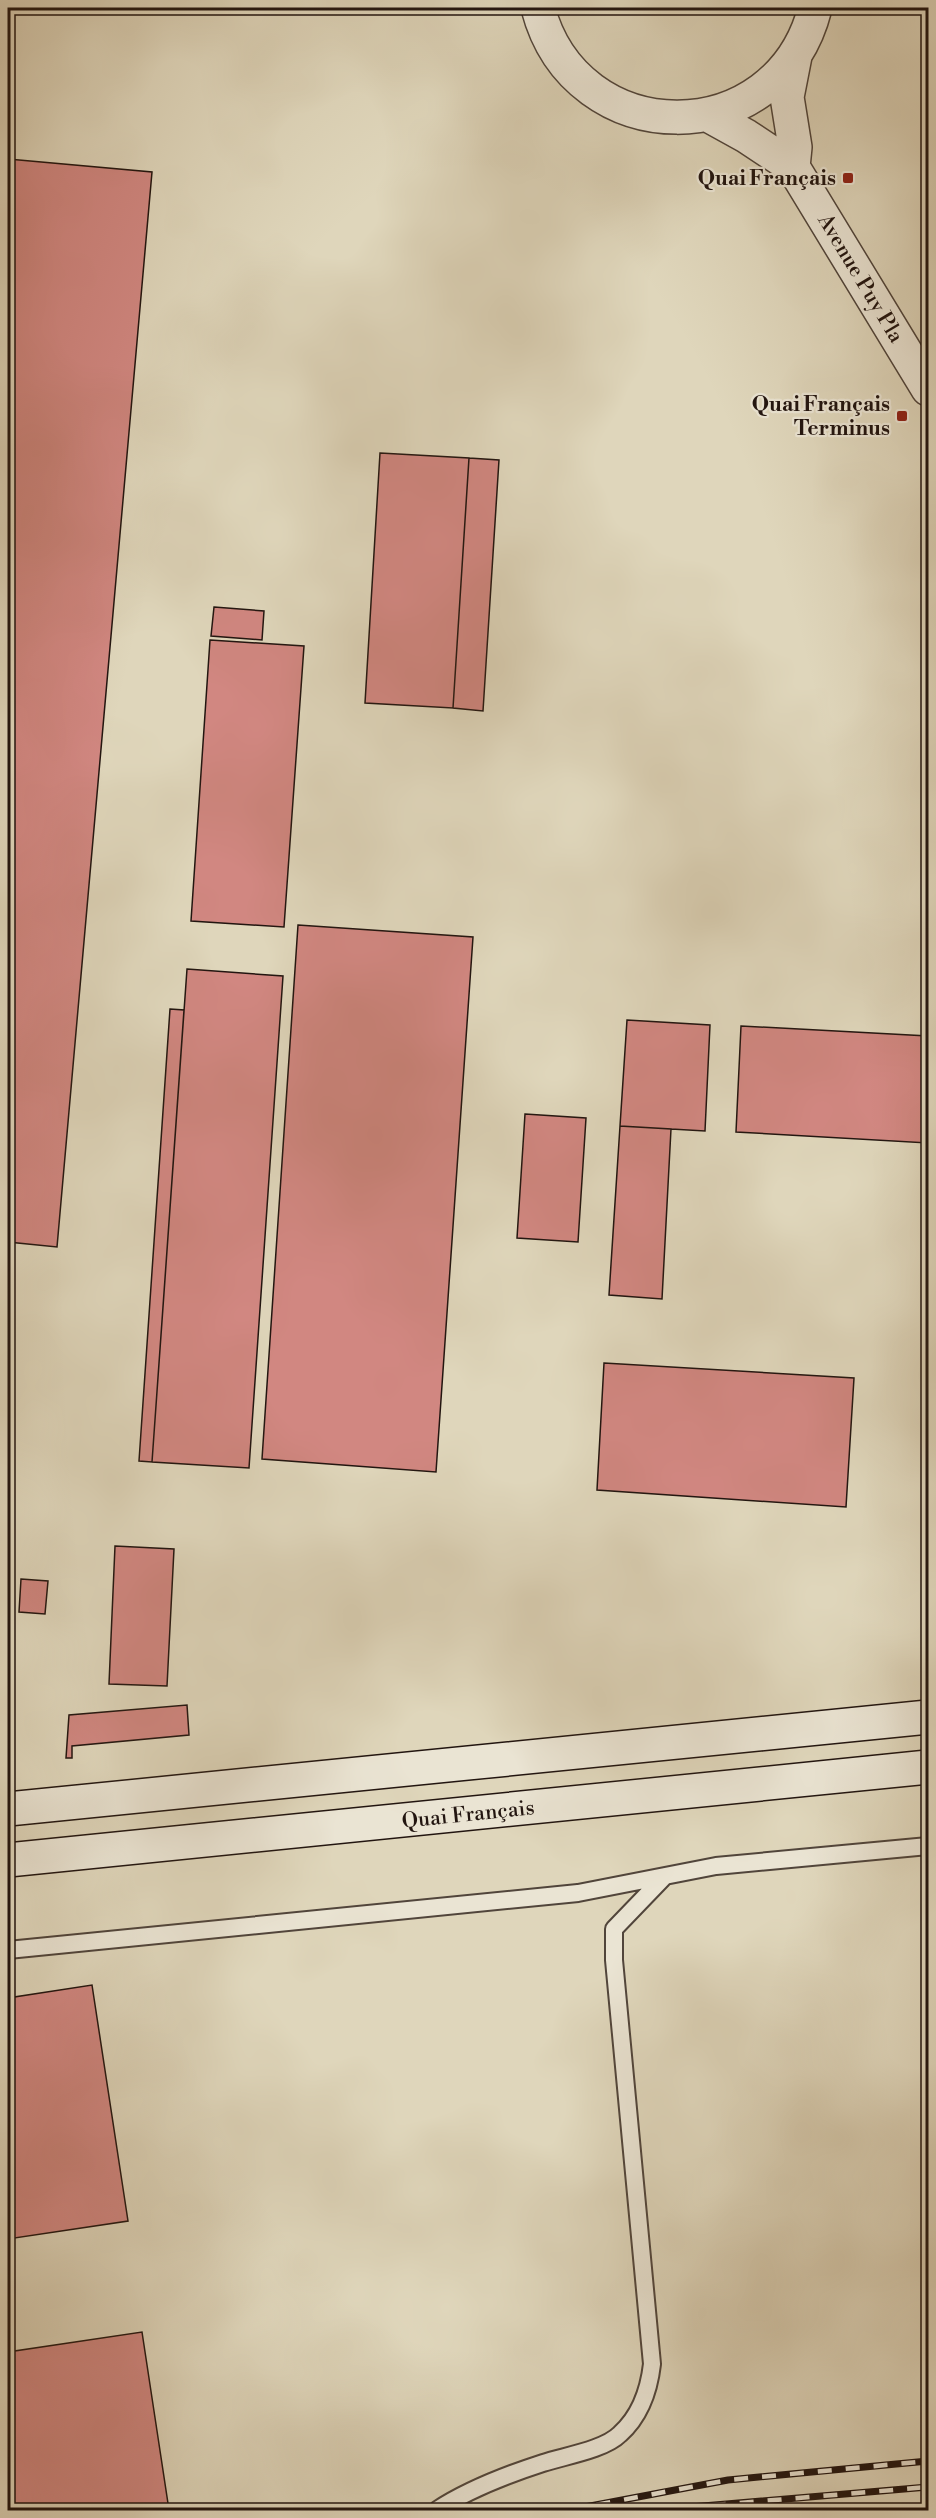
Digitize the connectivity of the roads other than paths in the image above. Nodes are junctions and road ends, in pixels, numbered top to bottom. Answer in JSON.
{"nodes":[{"id":1,"x":538,"y":8,"type":"edge"},
{"id":2,"x":815,"y":8,"type":"edge"},
{"id":3,"x":795,"y":56,"type":"junction"},
{"id":4,"x":708,"y":115,"type":"junction"},
{"id":5,"x":793,"y":167,"type":"junction"},
{"id":6,"x":928,"y":389,"type":"edge"},
{"id":7,"x":928,"y":1717,"type":"edge"},
{"id":8,"x":928,"y":1767,"type":"edge"},
{"id":9,"x":8,"y":1809,"type":"edge"},
{"id":10,"x":928,"y":1846,"type":"edge"},
{"id":11,"x":8,"y":1860,"type":"edge"},
{"id":12,"x":665,"y":1876,"type":"junction"},
{"id":13,"x":8,"y":1950,"type":"edge"},
{"id":14,"x":437,"y":2511,"type":"edge"}],
"edges":[{"from":1,"to":4,"type":"main road"},
{"from":2,"to":3,"type":"main road"},
{"from":3,"to":4,"type":"main road"},
{"from":3,"to":5,"type":"main road"},
{"from":4,"to":5,"type":"main road","name":"Avenue Puy Pla"},
{"from":5,"to":6,"type":"main road","name":"Avenue Puy Pla"},
{"from":7,"to":9,"type":"main road"},
{"from":8,"to":11,"type":"main road","name":"Quai Français"},
{"from":10,"to":12,"type":"lane"},
{"from":12,"to":13,"type":"lane"},
{"from":12,"to":14,"type":"lane"}]}
